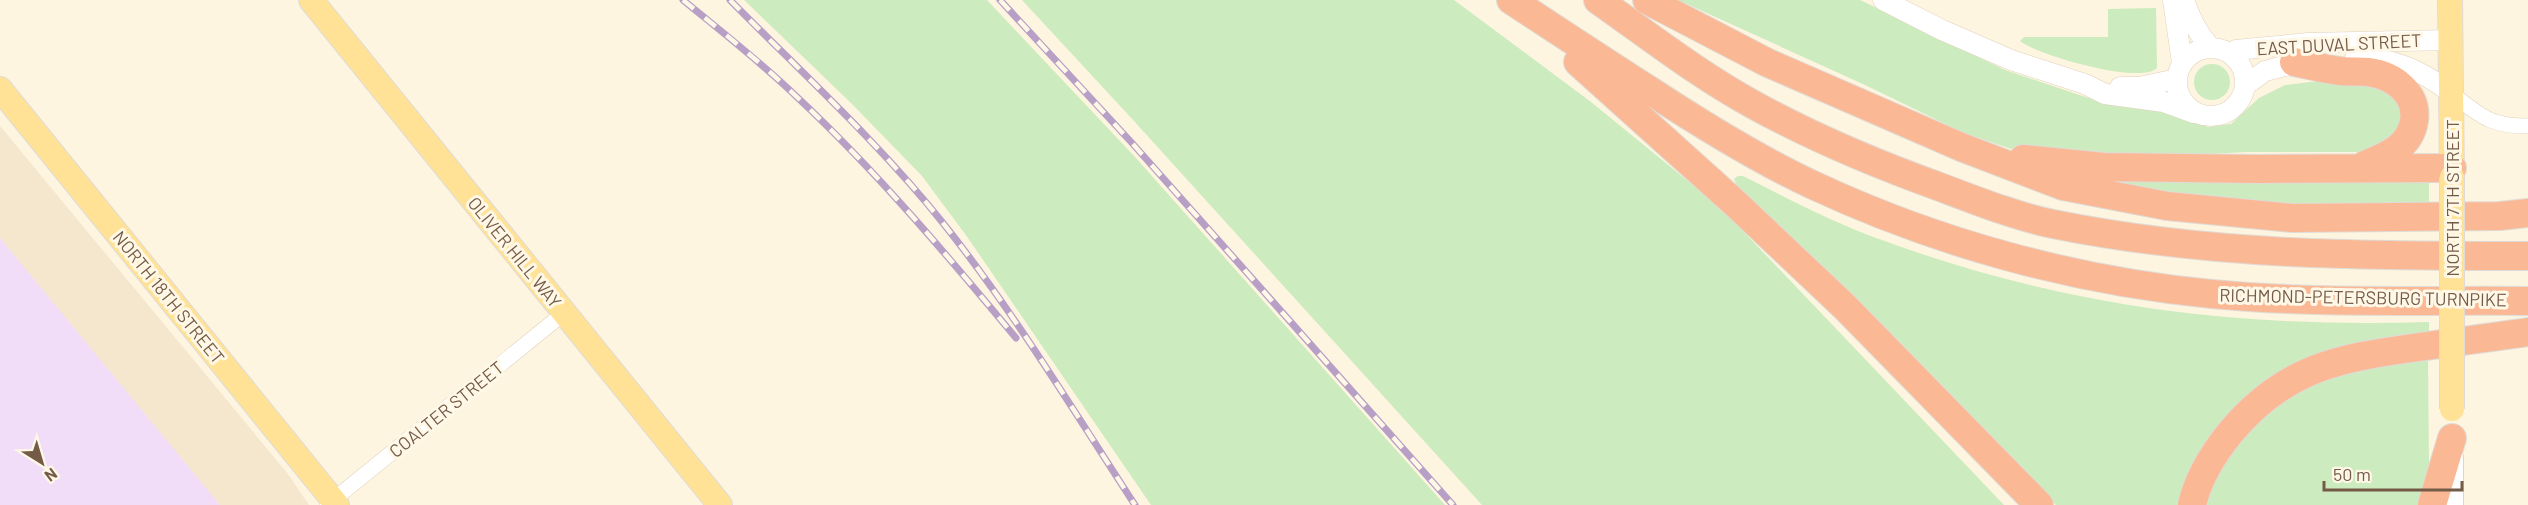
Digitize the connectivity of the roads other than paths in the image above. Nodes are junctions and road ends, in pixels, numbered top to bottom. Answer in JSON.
{"nodes":[{"id":1,"x":311,"y":0,"type":"edge"},
{"id":2,"x":1502,"y":0,"type":"edge"},
{"id":3,"x":1511,"y":0,"type":"edge"},
{"id":4,"x":1598,"y":0,"type":"edge"},
{"id":5,"x":1647,"y":0,"type":"edge"},
{"id":6,"x":1883,"y":0,"type":"edge"},
{"id":7,"x":2173,"y":0,"type":"edge"},
{"id":8,"x":2184,"y":0,"type":"edge"},
{"id":9,"x":2450,"y":0,"type":"edge"},
{"id":10,"x":2450,"y":40,"type":"junction"},
{"id":11,"x":2220,"y":51,"type":"junction"},
{"id":12,"x":2294,"y":62,"type":"junction"},
{"id":13,"x":2180,"y":71,"type":"junction"},
{"id":14,"x":2085,"y":84,"type":"junction"},
{"id":15,"x":2246,"y":85,"type":"junction"},
{"id":16,"x":0,"y":89,"type":"edge"},
{"id":17,"x":2451,"y":93,"type":"junction"},
{"id":18,"x":2194,"y":113,"type":"junction"},
{"id":19,"x":2528,"y":126,"type":"edge"},
{"id":20,"x":1961,"y":147,"type":"junction"},
{"id":21,"x":2352,"y":169,"type":"junction"},
{"id":22,"x":2452,"y":172,"type":"junction"},
{"id":23,"x":2528,"y":213,"type":"edge"},
{"id":24,"x":2528,"y":256,"type":"edge"},
{"id":25,"x":2528,"y":301,"type":"edge"},
{"id":26,"x":564,"y":313,"type":"junction"},
{"id":27,"x":2528,"y":332,"type":"edge"},
{"id":28,"x":2452,"y":438,"type":"junction"},
{"id":29,"x":2037,"y":503,"type":"edge"},
{"id":30,"x":333,"y":504,"type":"edge"},
{"id":31,"x":720,"y":505,"type":"edge"},
{"id":32,"x":2192,"y":505,"type":"edge"},
{"id":33,"x":2432,"y":505,"type":"edge"},
{"id":34,"x":2452,"y":505,"type":"edge"}],
"edges":[{"from":1,"to":26,"type":"main road","name":"OLIVER HILL WAY"},
{"from":2,"to":29,"type":"highway"},
{"from":3,"to":25,"type":"highway","name":"RICHMOND-PETERSBURG TURNPIKE"},
{"from":4,"to":24,"type":"highway"},
{"from":5,"to":20,"type":"highway"},
{"from":6,"to":14,"type":"street"},
{"from":7,"to":13,"type":"street"},
{"from":8,"to":11,"type":"street"},
{"from":9,"to":10,"type":"main road","name":"NORTH 7TH STREET"},
{"from":10,"to":11,"type":"street","name":"EAST DUVAL STREET"},
{"from":10,"to":17,"type":"main road","name":"NORTH 7TH STREET"},
{"from":11,"to":13,"type":"street"},
{"from":11,"to":15,"type":"street"},
{"from":12,"to":15,"type":"street","name":"EAST DUVAL STREET"},
{"from":12,"to":17,"type":"street","name":"EAST DUVAL STREET"},
{"from":12,"to":21,"type":"highway"},
{"from":13,"to":14,"type":"street"},
{"from":13,"to":18,"type":"street"},
{"from":14,"to":18,"type":"street"},
{"from":15,"to":18,"type":"street"},
{"from":16,"to":30,"type":"main road","name":"NORTH 18TH STREET"},
{"from":17,"to":19,"type":"street","name":"EAST DUVAL STREET"},
{"from":17,"to":22,"type":"main road","name":"NORTH 7TH STREET"},
{"from":20,"to":21,"type":"highway"},
{"from":20,"to":23,"type":"highway"},
{"from":21,"to":22,"type":"highway"},
{"from":22,"to":28,"type":"main road","name":"NORTH 7TH STREET","bridge":true},
{"from":26,"to":30,"type":"street","name":"COALTER STREET"},
{"from":26,"to":31,"type":"main road","name":"OLIVER HILL WAY"},
{"from":27,"to":32,"type":"highway"},
{"from":28,"to":33,"type":"highway"},
{"from":28,"to":34,"type":"main road","name":"NORTH 7TH STREET"}]}
